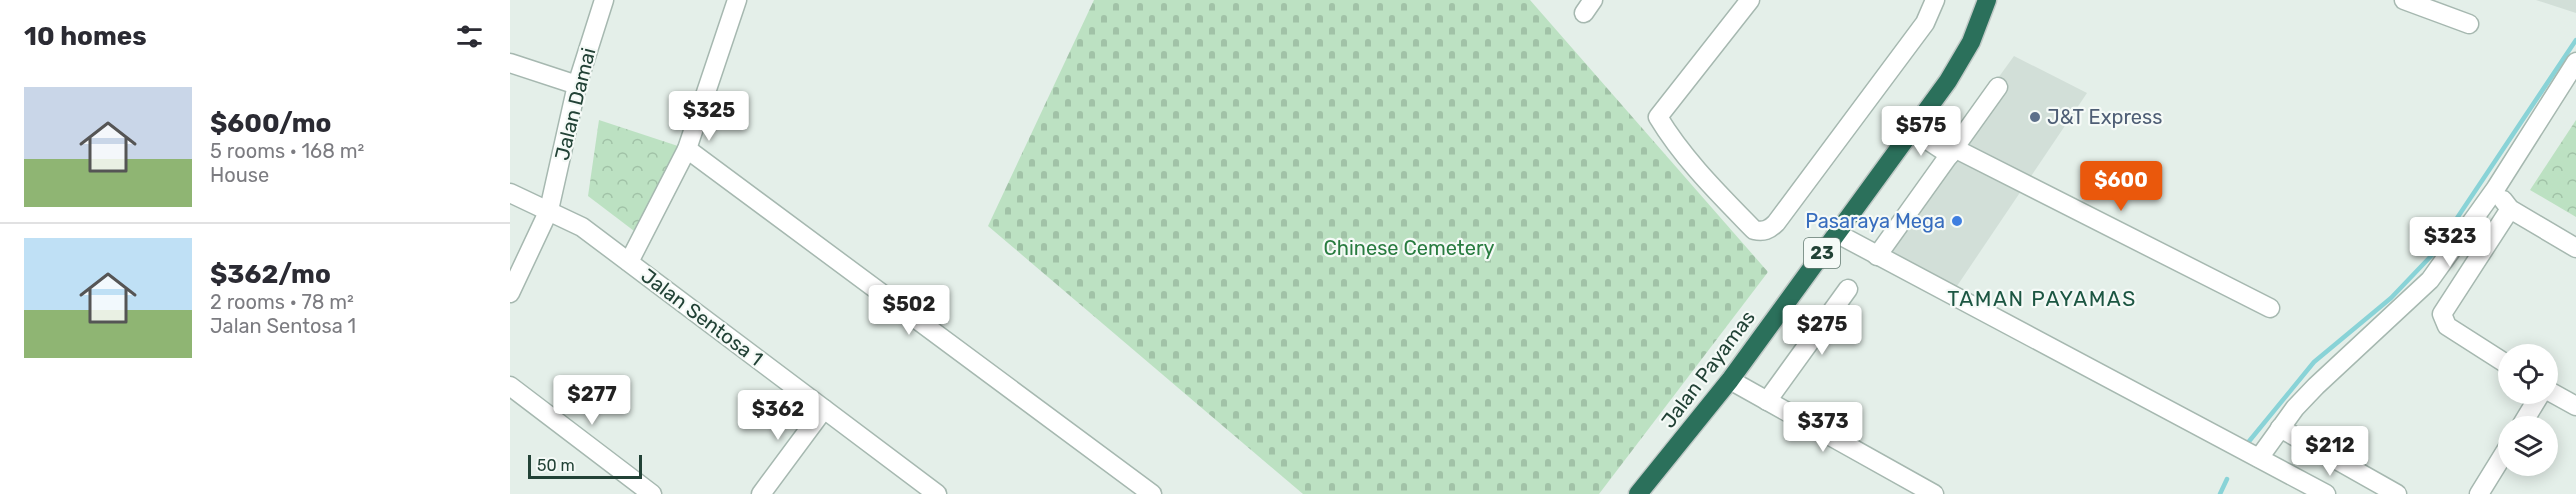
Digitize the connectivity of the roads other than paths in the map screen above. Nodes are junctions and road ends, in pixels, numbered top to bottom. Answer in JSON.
{"nodes":[{"id":1,"x":604,"y":0,"type":"edge"},
{"id":2,"x":737,"y":0,"type":"edge"},
{"id":3,"x":1750,"y":0,"type":"edge"},
{"id":4,"x":1935,"y":0,"type":"edge"},
{"id":5,"x":1987,"y":0,"type":"edge"},
{"id":6,"x":2404,"y":0,"type":"edge"},
{"id":7,"x":2469,"y":24,"type":"dead end"},
{"id":8,"x":510,"y":63,"type":"edge"},
{"id":9,"x":2576,"y":63,"type":"edge"},
{"id":10,"x":577,"y":85,"type":"junction"},
{"id":11,"x":1998,"y":87,"type":"dead end"},
{"id":12,"x":1912,"y":130,"type":"junction"},
{"id":13,"x":687,"y":149,"type":"junction"},
{"id":14,"x":1952,"y":151,"type":"junction"},
{"id":15,"x":2496,"y":188,"type":"junction"},
{"id":16,"x":510,"y":193,"type":"edge"},
{"id":17,"x":2510,"y":209,"type":"junction"},
{"id":18,"x":549,"y":210,"type":"junction"},
{"id":19,"x":1836,"y":233,"type":"junction"},
{"id":20,"x":2576,"y":248,"type":"edge"},
{"id":21,"x":1877,"y":256,"type":"junction"},
{"id":22,"x":629,"y":262,"type":"junction"},
{"id":23,"x":2430,"y":280,"type":"junction"},
{"id":24,"x":1848,"y":289,"type":"dead end"},
{"id":25,"x":510,"y":293,"type":"edge"},
{"id":26,"x":2448,"y":304,"type":"junction"},
{"id":27,"x":2270,"y":308,"type":"dead end"},
{"id":28,"x":2498,"y":358,"type":"edge"},
{"id":29,"x":1730,"y":380,"type":"junction"},
{"id":30,"x":510,"y":386,"type":"edge"},
{"id":31,"x":2558,"y":396,"type":"edge"},
{"id":32,"x":1767,"y":401,"type":"junction"},
{"id":33,"x":2576,"y":406,"type":"edge"},
{"id":34,"x":824,"y":409,"type":"junction"},
{"id":35,"x":2280,"y":428,"type":"junction"},
{"id":36,"x":2259,"y":458,"type":"junction"},
{"id":37,"x":2498,"y":463,"type":"edge"},
{"id":38,"x":652,"y":494,"type":"edge"},
{"id":39,"x":761,"y":494,"type":"edge"},
{"id":40,"x":937,"y":494,"type":"edge"},
{"id":41,"x":1152,"y":494,"type":"edge"},
{"id":42,"x":1638,"y":494,"type":"edge"},
{"id":43,"x":1934,"y":494,"type":"edge"},
{"id":44,"x":2326,"y":494,"type":"edge"},
{"id":45,"x":2397,"y":494,"type":"edge"},
{"id":46,"x":2479,"y":494,"type":"edge"}],
"edges":[{"from":1,"to":10,"type":"street","name":"Jalan Damai"},
{"from":2,"to":13,"type":"street"},
{"from":3,"to":4,"type":"street"},
{"from":5,"to":12,"type":"highway","name":"Jalan Payamas","number":"23"},
{"from":6,"to":7,"type":"street"},
{"from":8,"to":10,"type":"street"},
{"from":9,"to":15,"type":"street"},
{"from":10,"to":18,"type":"street","name":"Jalan Damai"},
{"from":11,"to":14,"type":"street"},
{"from":12,"to":14,"type":"street"},
{"from":12,"to":19,"type":"highway","name":"Jalan Payamas","number":"23"},
{"from":13,"to":22,"type":"street"},
{"from":13,"to":41,"type":"street"},
{"from":14,"to":21,"type":"street"},
{"from":14,"to":27,"type":"street"},
{"from":15,"to":17,"type":"street"},
{"from":15,"to":23,"type":"street"},
{"from":16,"to":18,"type":"street","name":"Jalan Sentosa 1"},
{"from":17,"to":20,"type":"street"},
{"from":17,"to":26,"type":"street"},
{"from":18,"to":22,"type":"street","name":"Jalan Sentosa 1"},
{"from":18,"to":25,"type":"street","name":"Jalan Damai"},
{"from":19,"to":21,"type":"street"},
{"from":19,"to":29,"type":"highway","name":"Jalan Payamas","number":"23"},
{"from":21,"to":36,"type":"street"},
{"from":22,"to":34,"type":"street","name":"Jalan Sentosa 1"},
{"from":23,"to":26,"type":"street"},
{"from":23,"to":35,"type":"street"},
{"from":24,"to":32,"type":"street"},
{"from":26,"to":28,"type":"street"},
{"from":29,"to":32,"type":"street"},
{"from":29,"to":42,"type":"highway","name":"Jalan Payamas","number":"23"},
{"from":30,"to":38,"type":"street"},
{"from":31,"to":33,"type":"street"},
{"from":32,"to":43,"type":"street"},
{"from":34,"to":39,"type":"street"},
{"from":34,"to":40,"type":"street","name":"Jalan Sentosa 1"},
{"from":35,"to":36,"type":"street"},
{"from":35,"to":45,"type":"street"},
{"from":36,"to":44,"type":"street"},
{"from":37,"to":46,"type":"street"}]}
